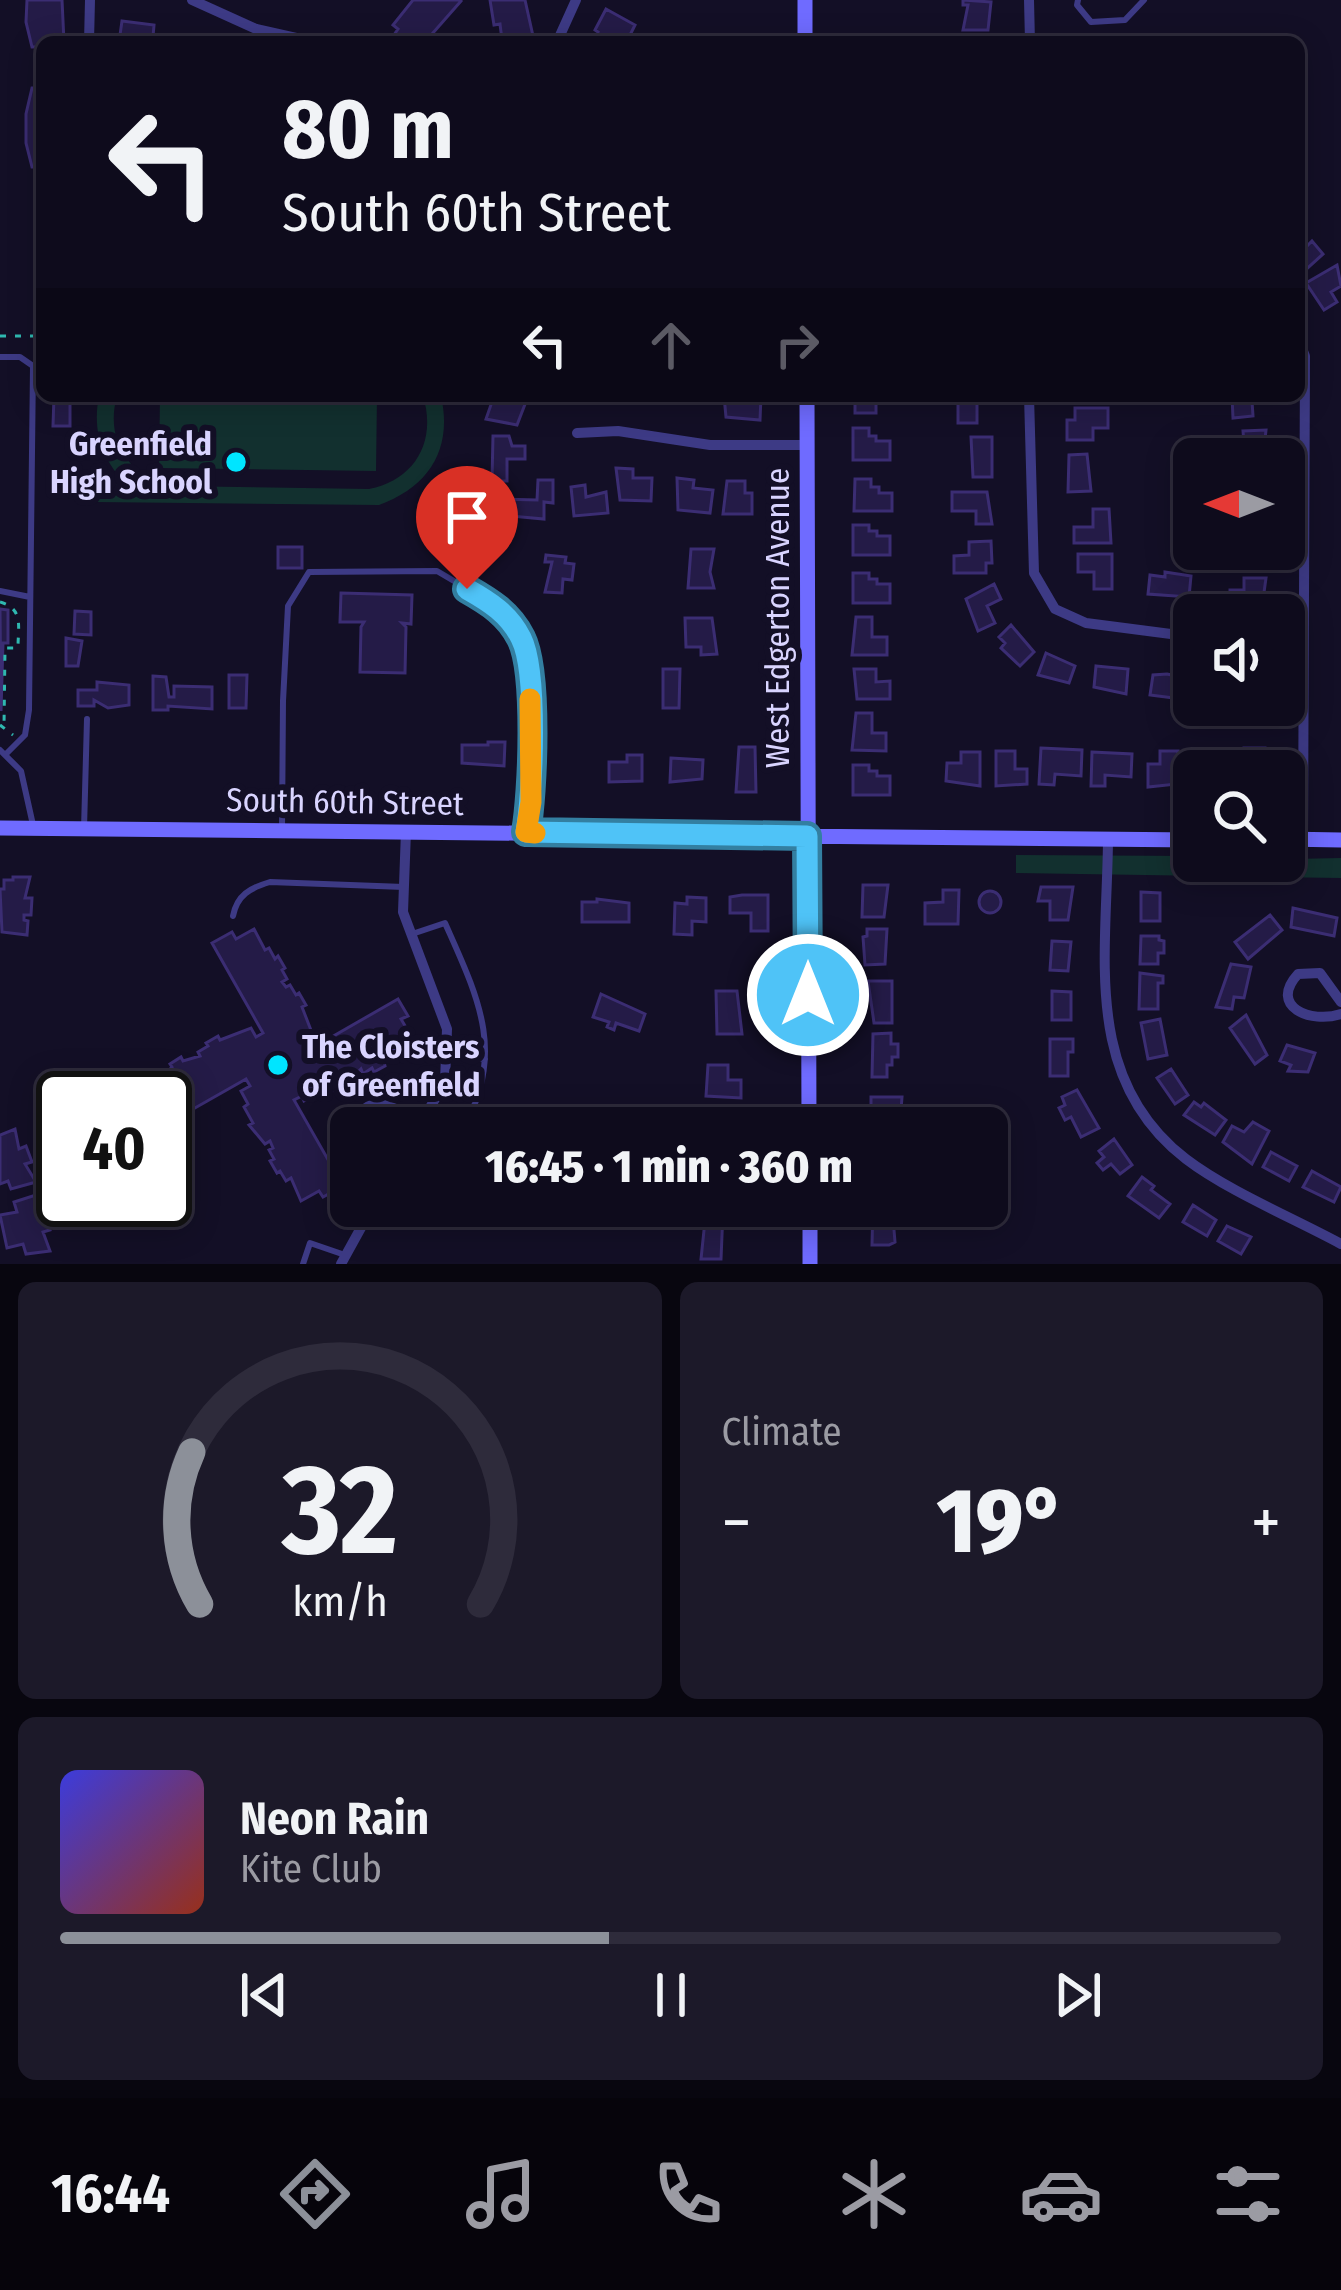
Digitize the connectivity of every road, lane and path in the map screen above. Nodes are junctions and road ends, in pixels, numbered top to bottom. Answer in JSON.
{"nodes":[{"id":1,"x":90,"y":0,"type":"edge"},
{"id":2,"x":192,"y":0,"type":"edge"},
{"id":3,"x":576,"y":0,"type":"edge"},
{"id":4,"x":805,"y":0,"type":"edge"},
{"id":5,"x":1029,"y":0,"type":"edge"},
{"id":6,"x":1078,"y":0,"type":"edge"},
{"id":7,"x":1144,"y":0,"type":"edge"},
{"id":8,"x":89,"y":36,"type":"edge"},
{"id":9,"x":287,"y":36,"type":"edge"},
{"id":10,"x":560,"y":36,"type":"edge"},
{"id":11,"x":805,"y":36,"type":"edge"},
{"id":12,"x":1030,"y":36,"type":"edge"},
{"id":13,"x":0,"y":336,"type":"edge"},
{"id":14,"x":36,"y":336,"type":"edge"},
{"id":15,"x":0,"y":357,"type":"edge"},
{"id":16,"x":806,"y":402,"type":"edge"},
{"id":17,"x":1029,"y":402,"type":"edge"},
{"id":18,"x":1305,"y":402,"type":"edge"},
{"id":19,"x":577,"y":433,"type":"dead end"},
{"id":20,"x":807,"y":445,"type":"junction"},
{"id":21,"x":0,"y":591,"type":"edge"},
{"id":22,"x":1303,"y":594,"type":"edge"},
{"id":23,"x":30,"y":597,"type":"junction"},
{"id":24,"x":0,"y":602,"type":"edge"},
{"id":25,"x":1173,"y":634,"type":"edge"},
{"id":26,"x":87,"y":718,"type":"dead end"},
{"id":27,"x":2,"y":726,"type":"edge"},
{"id":28,"x":10,"y":732,"type":"dead end"},
{"id":29,"x":2,"y":752,"type":"edge"},
{"id":30,"x":0,"y":828,"type":"edge"},
{"id":31,"x":34,"y":828,"type":"junction"},
{"id":32,"x":84,"y":829,"type":"junction"},
{"id":33,"x":282,"y":830,"type":"junction"},
{"id":34,"x":406,"y":831,"type":"junction"},
{"id":35,"x":526,"y":832,"type":"junction"},
{"id":36,"x":807,"y":836,"type":"junction"},
{"id":37,"x":1305,"y":839,"type":"edge"},
{"id":38,"x":1108,"y":840,"type":"junction"},
{"id":39,"x":1173,"y":840,"type":"edge"},
{"id":40,"x":1341,"y":840,"type":"edge"},
{"id":41,"x":404,"y":887,"type":"junction"},
{"id":42,"x":233,"y":916,"type":"dead end"},
{"id":43,"x":412,"y":934,"type":"junction"},
{"id":44,"x":1341,"y":1002,"type":"edge"},
{"id":45,"x":1341,"y":1014,"type":"edge"},
{"id":46,"x":446,"y":1058,"type":"junction"},
{"id":47,"x":484,"y":1059,"type":"junction"},
{"id":48,"x":363,"y":1107,"type":"edge"},
{"id":49,"x":391,"y":1107,"type":"edge"},
{"id":50,"x":431,"y":1107,"type":"edge"},
{"id":51,"x":475,"y":1107,"type":"edge"},
{"id":52,"x":809,"y":1107,"type":"edge"},
{"id":53,"x":361,"y":1227,"type":"edge"},
{"id":54,"x":810,"y":1227,"type":"edge"},
{"id":55,"x":1341,"y":1244,"type":"edge"},
{"id":56,"x":343,"y":1259,"type":"edge"},
{"id":57,"x":303,"y":1264,"type":"edge"},
{"id":58,"x":810,"y":1264,"type":"edge"}],
"edges":[{"from":1,"to":8,"type":"street"},
{"from":2,"to":9,"type":"street"},
{"from":3,"to":10,"type":"street"},
{"from":4,"to":11,"type":"street"},
{"from":5,"to":12,"type":"street"},
{"from":6,"to":7,"type":"lane"},
{"from":13,"to":14,"type":"path"},
{"from":15,"to":23,"type":"lane"},
{"from":16,"to":20,"type":"street","name":"West Edgerton Avenue"},
{"from":17,"to":25,"type":"street"},
{"from":18,"to":22,"type":"street"},
{"from":19,"to":20,"type":"street"},
{"from":20,"to":36,"type":"street","name":"West Edgerton Avenue"},
{"from":21,"to":23,"type":"lane"},
{"from":23,"to":29,"type":"lane"},
{"from":24,"to":27,"type":"path"},
{"from":26,"to":32,"type":"lane"},
{"from":27,"to":28,"type":"path"},
{"from":29,"to":31,"type":"lane"},
{"from":30,"to":31,"type":"street","name":"South 60th Street"},
{"from":31,"to":32,"type":"street","name":"South 60th Street"},
{"from":32,"to":33,"type":"street","name":"South 60th Street"},
{"from":33,"to":34,"type":"street","name":"South 60th Street"},
{"from":33,"to":35,"type":"lane"},
{"from":34,"to":35,"type":"street","name":"South 60th Street"},
{"from":34,"to":41,"type":"street"},
{"from":35,"to":36,"type":"street","name":"South 60th Street"},
{"from":36,"to":38,"type":"street","name":"South 60th Street"},
{"from":36,"to":52,"type":"street","name":"West Edgerton Avenue"},
{"from":37,"to":40,"type":"street"},
{"from":38,"to":39,"type":"street","name":"South 60th Street"},
{"from":38,"to":55,"type":"street"},
{"from":41,"to":42,"type":"lane"},
{"from":41,"to":43,"type":"street"},
{"from":43,"to":46,"type":"street"},
{"from":43,"to":47,"type":"lane"},
{"from":44,"to":45,"type":"street"},
{"from":46,"to":47,"type":"lane"},
{"from":46,"to":50,"type":"street"},
{"from":47,"to":51,"type":"lane"},
{"from":48,"to":49,"type":"lane"},
{"from":53,"to":56,"type":"street"},
{"from":54,"to":58,"type":"street"},
{"from":56,"to":57,"type":"lane"}]}
